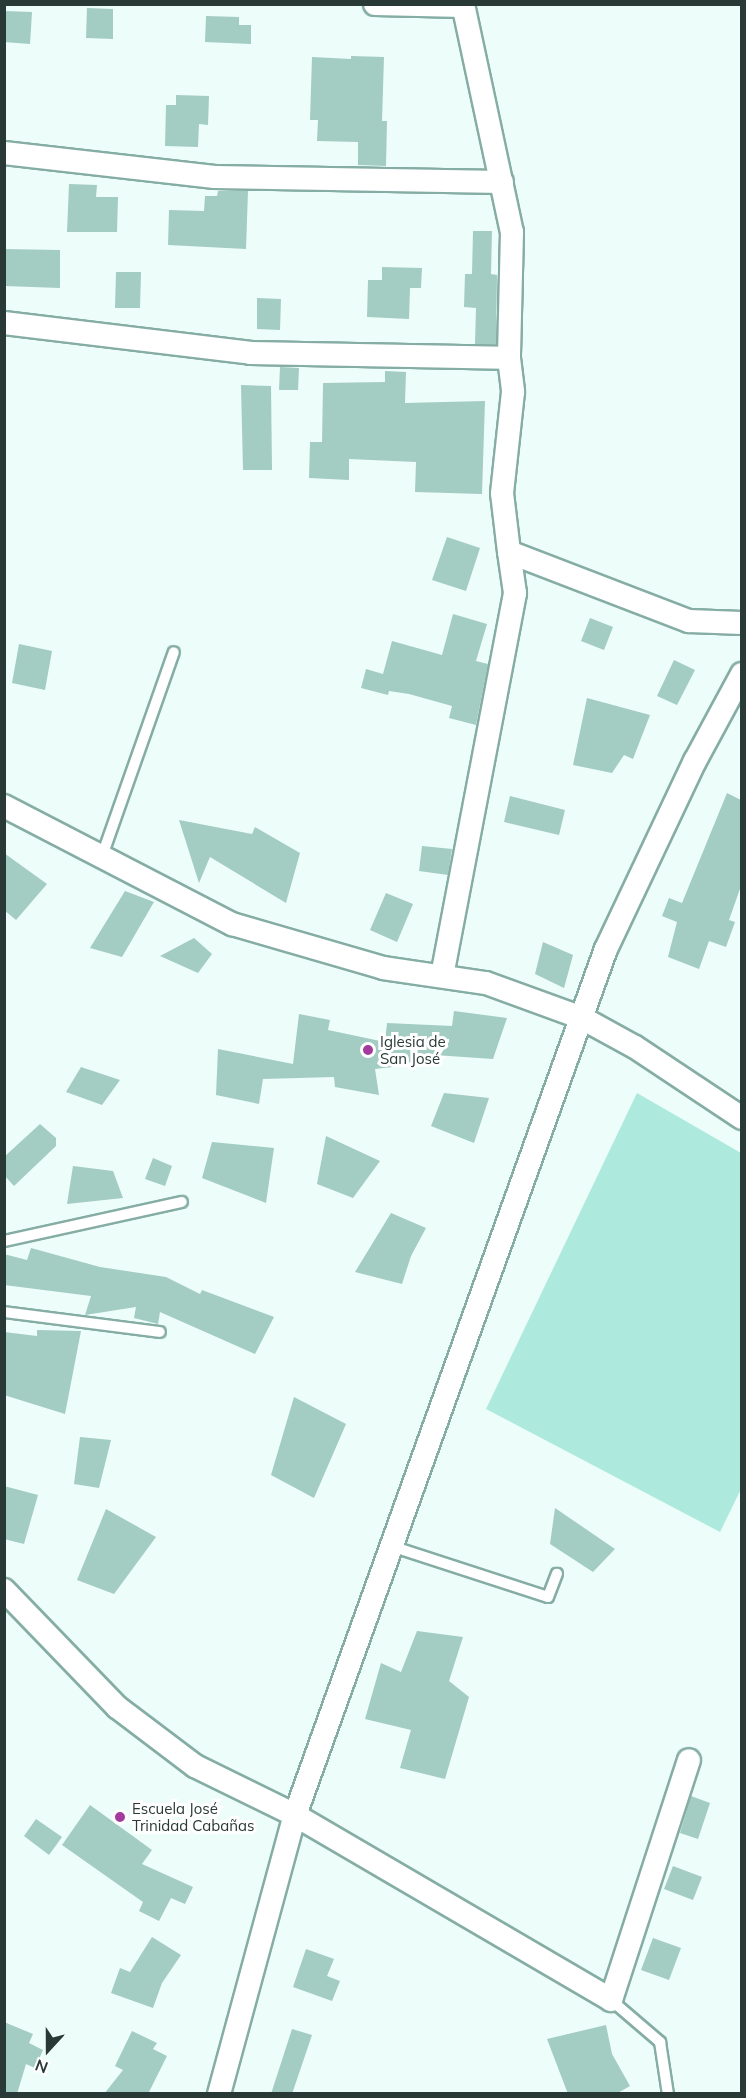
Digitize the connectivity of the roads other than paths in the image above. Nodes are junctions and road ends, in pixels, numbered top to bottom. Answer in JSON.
{"nodes":[{"id":1,"x":375,"y":4,"type":"edge"},
{"id":2,"x":463,"y":5,"type":"edge"},
{"id":3,"x":4,"y":153,"type":"edge"},
{"id":4,"x":502,"y":182,"type":"junction"},
{"id":5,"x":4,"y":323,"type":"edge"},
{"id":6,"x":509,"y":358,"type":"junction"},
{"id":7,"x":509,"y":552,"type":"junction"},
{"id":8,"x":741,"y":623,"type":"edge"},
{"id":9,"x":174,"y":652,"type":"dead end"},
{"id":10,"x":741,"y":674,"type":"edge"},
{"id":11,"x":4,"y":806,"type":"edge"},
{"id":12,"x":102,"y":856,"type":"junction"},
{"id":13,"x":442,"y":976,"type":"junction"},
{"id":14,"x":582,"y":1018,"type":"junction"},
{"id":15,"x":741,"y":1118,"type":"edge"},
{"id":16,"x":182,"y":1202,"type":"dead end"},
{"id":17,"x":4,"y":1241,"type":"edge"},
{"id":18,"x":4,"y":1312,"type":"edge"},
{"id":19,"x":160,"y":1332,"type":"dead end"},
{"id":20,"x":391,"y":1545,"type":"junction"},
{"id":21,"x":557,"y":1574,"type":"dead end"},
{"id":22,"x":4,"y":1590,"type":"edge"},
{"id":23,"x":689,"y":1760,"type":"dead end"},
{"id":24,"x":295,"y":1815,"type":"junction"},
{"id":25,"x":611,"y":2001,"type":"junction"},
{"id":26,"x":219,"y":2094,"type":"edge"},
{"id":27,"x":668,"y":2094,"type":"edge"}],
"edges":[{"from":1,"to":2,"type":"street"},
{"from":2,"to":4,"type":"street"},
{"from":3,"to":4,"type":"street"},
{"from":4,"to":6,"type":"street"},
{"from":5,"to":6,"type":"street"},
{"from":6,"to":7,"type":"street"},
{"from":7,"to":8,"type":"street"},
{"from":7,"to":13,"type":"street"},
{"from":9,"to":12,"type":"lane"},
{"from":10,"to":14,"type":"street"},
{"from":11,"to":12,"type":"street"},
{"from":12,"to":13,"type":"street"},
{"from":13,"to":14,"type":"street"},
{"from":14,"to":15,"type":"street"},
{"from":14,"to":20,"type":"street"},
{"from":16,"to":17,"type":"lane"},
{"from":18,"to":19,"type":"lane"},
{"from":20,"to":21,"type":"lane"},
{"from":20,"to":24,"type":"street"},
{"from":22,"to":24,"type":"street"},
{"from":23,"to":25,"type":"street"},
{"from":24,"to":25,"type":"street"},
{"from":24,"to":26,"type":"street"},
{"from":25,"to":27,"type":"lane"}]}
